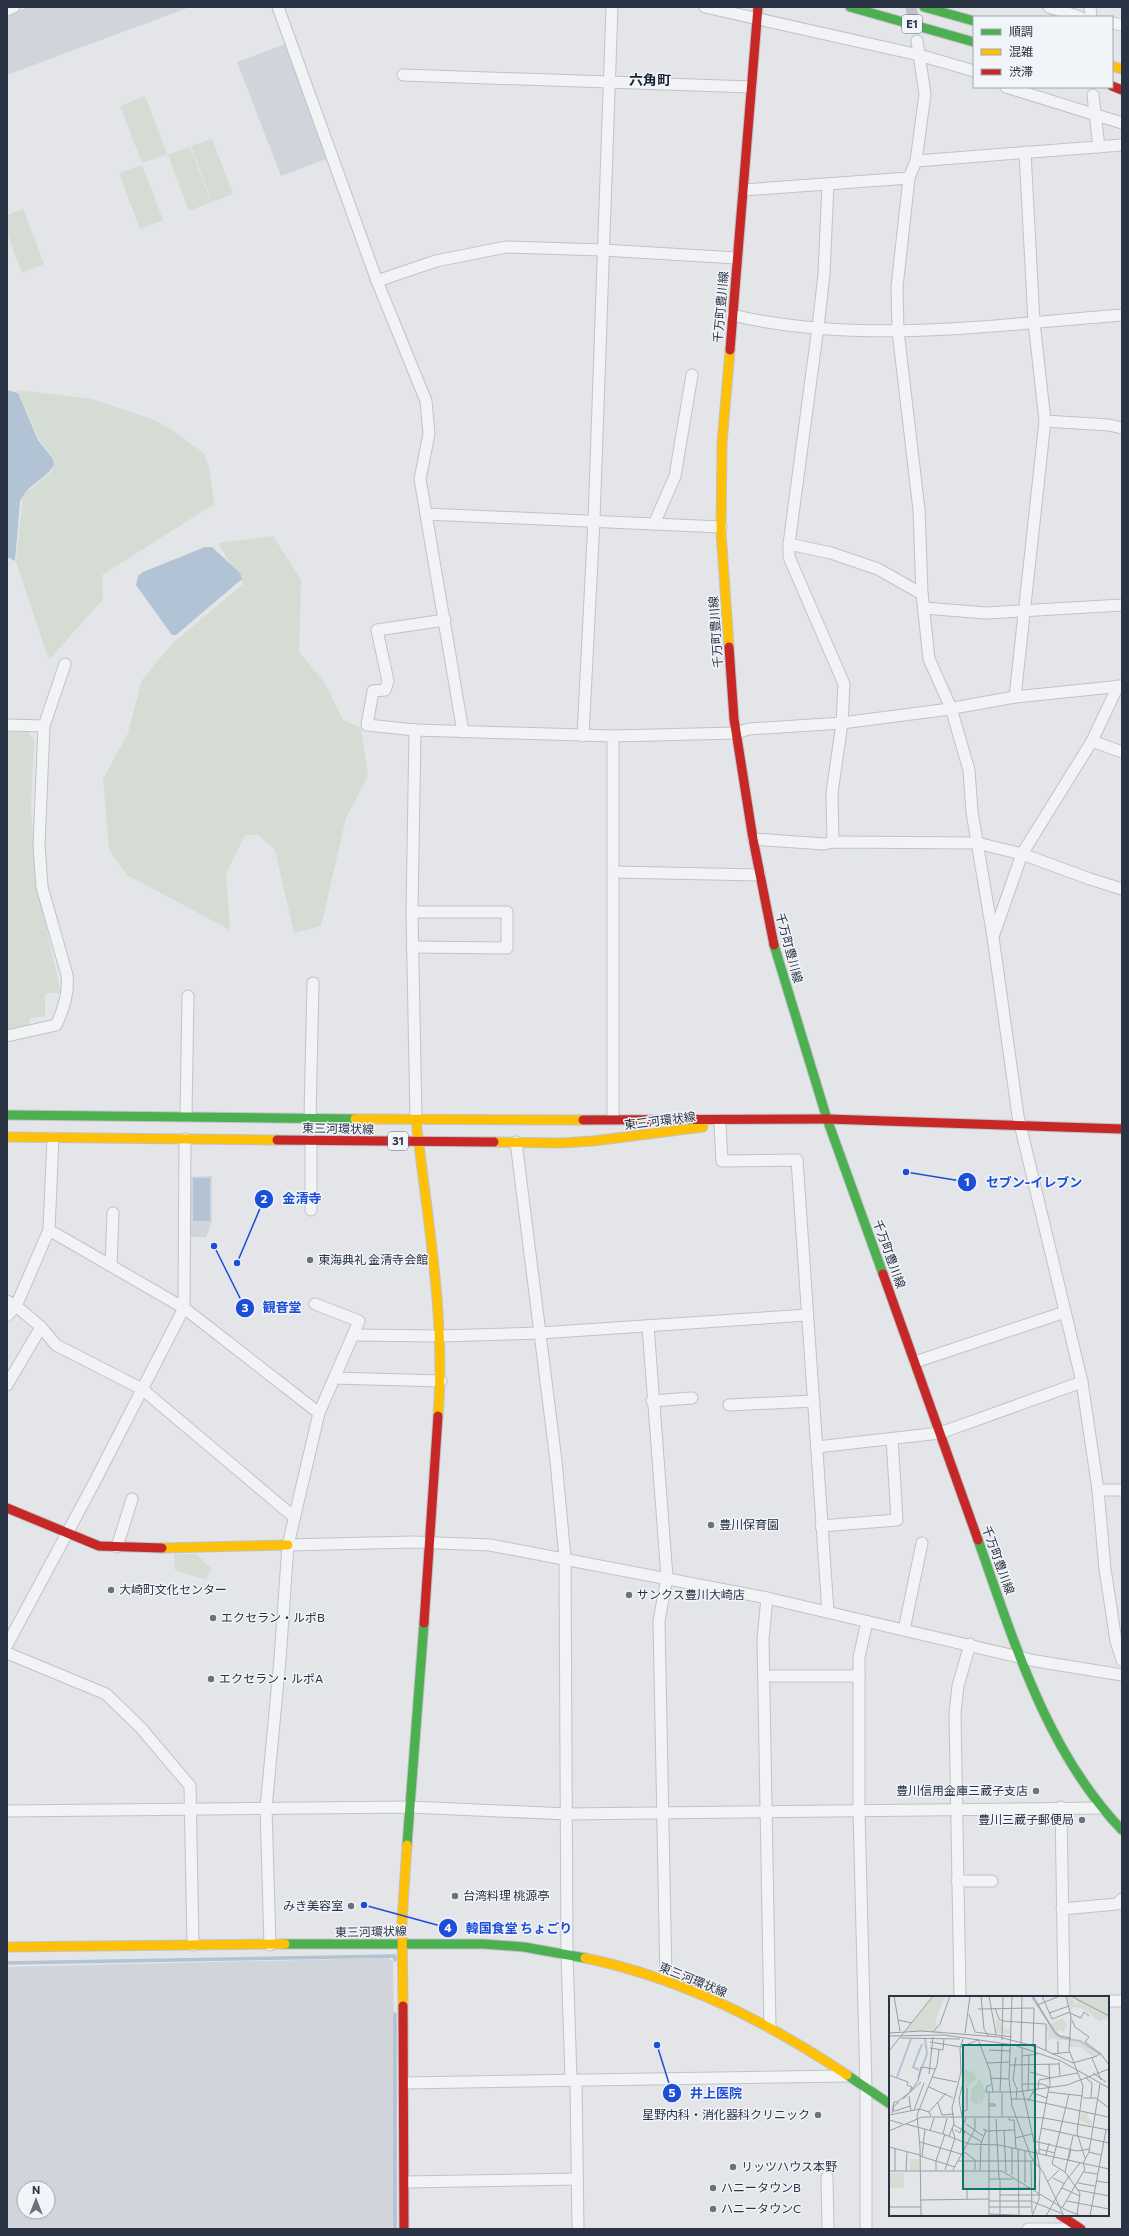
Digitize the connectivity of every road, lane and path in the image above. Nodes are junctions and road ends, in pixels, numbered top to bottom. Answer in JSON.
{"nodes":[{"id":1,"x":14,"y":7,"type":"edge"},
{"id":2,"x":278,"y":7,"type":"edge"},
{"id":3,"x":612,"y":7,"type":"edge"},
{"id":4,"x":705,"y":7,"type":"edge"},
{"id":5,"x":758,"y":7,"type":"edge"},
{"id":6,"x":850,"y":7,"type":"edge"},
{"id":7,"x":924,"y":7,"type":"edge"},
{"id":8,"x":1049,"y":7,"type":"edge"},
{"id":9,"x":7,"y":10,"type":"edge"},
{"id":10,"x":1077,"y":16,"type":"edge"},
{"id":11,"x":757,"y":20,"type":"junction"},
{"id":12,"x":973,"y":21,"type":"edge"},
{"id":13,"x":917,"y":41,"type":"tunnel mouth"},
{"id":14,"x":973,"y":42,"type":"edge"},
{"id":15,"x":919,"y":55,"type":"junction"},
{"id":16,"x":973,"y":71,"type":"edge"},
{"id":17,"x":403,"y":75,"type":"dead end"},
{"id":18,"x":610,"y":82,"type":"junction"},
{"id":19,"x":752,"y":86,"type":"junction"},
{"id":20,"x":1009,"y":88,"type":"edge"},
{"id":21,"x":1093,"y":95,"type":"dead end"},
{"id":22,"x":1096,"y":114,"type":"junction"},
{"id":23,"x":1122,"y":123,"type":"edge"},
{"id":24,"x":1122,"y":145,"type":"edge"},
{"id":25,"x":1099,"y":147,"type":"junction"},
{"id":26,"x":1026,"y":152,"type":"junction"},
{"id":27,"x":916,"y":161,"type":"junction"},
{"id":28,"x":909,"y":178,"type":"junction"},
{"id":29,"x":828,"y":184,"type":"junction"},
{"id":30,"x":743,"y":190,"type":"junction"},
{"id":31,"x":603,"y":250,"type":"junction"},
{"id":32,"x":737,"y":258,"type":"junction"},
{"id":33,"x":378,"y":281,"type":"junction"},
{"id":34,"x":732,"y":315,"type":"junction"},
{"id":35,"x":1122,"y":315,"type":"edge"},
{"id":36,"x":1034,"y":322,"type":"junction"},
{"id":37,"x":818,"y":327,"type":"junction"},
{"id":38,"x":898,"y":331,"type":"junction"},
{"id":39,"x":692,"y":375,"type":"dead end"},
{"id":40,"x":1045,"y":421,"type":"junction"},
{"id":41,"x":1122,"y":428,"type":"edge"},
{"id":42,"x":426,"y":514,"type":"junction"},
{"id":43,"x":594,"y":520,"type":"junction"},
{"id":44,"x":654,"y":524,"type":"junction"},
{"id":45,"x":722,"y":527,"type":"junction"},
{"id":46,"x":789,"y":544,"type":"junction"},
{"id":47,"x":922,"y":594,"type":"junction"},
{"id":48,"x":1122,"y":605,"type":"edge"},
{"id":49,"x":924,"y":608,"type":"junction"},
{"id":50,"x":1024,"y":611,"type":"junction"},
{"id":51,"x":445,"y":620,"type":"junction"},
{"id":52,"x":65,"y":664,"type":"dead end"},
{"id":53,"x":1120,"y":686,"type":"edge"},
{"id":54,"x":1015,"y":698,"type":"junction"},
{"id":55,"x":950,"y":708,"type":"junction"},
{"id":56,"x":842,"y":723,"type":"junction"},
{"id":57,"x":7,"y":725,"type":"edge"},
{"id":58,"x":44,"y":726,"type":"junction"},
{"id":59,"x":415,"y":730,"type":"junction"},
{"id":60,"x":463,"y":732,"type":"junction"},
{"id":61,"x":736,"y":733,"type":"junction"},
{"id":62,"x":583,"y":736,"type":"junction"},
{"id":63,"x":613,"y":736,"type":"junction"},
{"id":64,"x":1092,"y":741,"type":"junction"},
{"id":65,"x":1122,"y":752,"type":"edge"},
{"id":66,"x":753,"y":839,"type":"junction"},
{"id":67,"x":833,"y":842,"type":"junction"},
{"id":68,"x":977,"y":843,"type":"junction"},
{"id":69,"x":1022,"y":854,"type":"junction"},
{"id":70,"x":614,"y":872,"type":"junction"},
{"id":71,"x":760,"y":875,"type":"junction"},
{"id":72,"x":1122,"y":888,"type":"edge"},
{"id":73,"x":412,"y":912,"type":"junction"},
{"id":74,"x":993,"y":937,"type":"junction"},
{"id":75,"x":412,"y":947,"type":"junction"},
{"id":76,"x":314,"y":983,"type":"dead end"},
{"id":77,"x":188,"y":996,"type":"dead end"},
{"id":78,"x":7,"y":1036,"type":"edge"},
{"id":79,"x":7,"y":1114,"type":"edge"},
{"id":80,"x":186,"y":1116,"type":"junction"},
{"id":81,"x":310,"y":1118,"type":"junction"},
{"id":82,"x":613,"y":1118,"type":"junction"},
{"id":83,"x":787,"y":1119,"type":"junction"},
{"id":84,"x":827,"y":1119,"type":"junction"},
{"id":85,"x":416,"y":1120,"type":"junction"},
{"id":86,"x":720,"y":1125,"type":"junction"},
{"id":87,"x":1020,"y":1125,"type":"junction"},
{"id":88,"x":1122,"y":1129,"type":"edge"},
{"id":89,"x":7,"y":1137,"type":"edge"},
{"id":90,"x":53,"y":1138,"type":"junction"},
{"id":91,"x":185,"y":1139,"type":"junction"},
{"id":92,"x":312,"y":1140,"type":"junction"},
{"id":93,"x":418,"y":1141,"type":"junction"},
{"id":94,"x":516,"y":1142,"type":"junction"},
{"id":95,"x":311,"y":1210,"type":"dead end"},
{"id":96,"x":113,"y":1212,"type":"dead end"},
{"id":97,"x":49,"y":1230,"type":"junction"},
{"id":98,"x":111,"y":1266,"type":"junction"},
{"id":99,"x":12,"y":1304,"type":"edge"},
{"id":100,"x":315,"y":1304,"type":"dead end"},
{"id":101,"x":184,"y":1308,"type":"junction"},
{"id":102,"x":1065,"y":1312,"type":"junction"},
{"id":103,"x":807,"y":1315,"type":"junction"},
{"id":104,"x":7,"y":1316,"type":"edge"},
{"id":105,"x":648,"y":1326,"type":"junction"},
{"id":106,"x":41,"y":1328,"type":"junction"},
{"id":107,"x":540,"y":1333,"type":"junction"},
{"id":108,"x":354,"y":1335,"type":"junction"},
{"id":109,"x":440,"y":1336,"type":"junction"},
{"id":110,"x":915,"y":1362,"type":"junction"},
{"id":111,"x":334,"y":1378,"type":"junction"},
{"id":112,"x":441,"y":1382,"type":"junction"},
{"id":113,"x":1082,"y":1382,"type":"junction"},
{"id":114,"x":7,"y":1385,"type":"edge"},
{"id":115,"x":142,"y":1389,"type":"junction"},
{"id":116,"x":692,"y":1398,"type":"dead end"},
{"id":117,"x":814,"y":1400,"type":"junction"},
{"id":118,"x":652,"y":1401,"type":"junction"},
{"id":119,"x":729,"y":1406,"type":"dead end"},
{"id":120,"x":319,"y":1413,"type":"junction"},
{"id":121,"x":940,"y":1433,"type":"junction"},
{"id":122,"x":892,"y":1439,"type":"junction"},
{"id":123,"x":817,"y":1447,"type":"junction"},
{"id":124,"x":1098,"y":1490,"type":"junction"},
{"id":125,"x":1122,"y":1490,"type":"edge"},
{"id":126,"x":132,"y":1499,"type":"dead end"},
{"id":127,"x":7,"y":1508,"type":"edge"},
{"id":128,"x":294,"y":1517,"type":"junction"},
{"id":129,"x":821,"y":1526,"type":"junction"},
{"id":130,"x":66,"y":1533,"type":"junction"},
{"id":131,"x":431,"y":1543,"type":"junction"},
{"id":132,"x":922,"y":1543,"type":"dead end"},
{"id":133,"x":288,"y":1545,"type":"junction"},
{"id":134,"x":117,"y":1547,"type":"junction"},
{"id":135,"x":565,"y":1558,"type":"junction"},
{"id":136,"x":667,"y":1578,"type":"junction"},
{"id":137,"x":768,"y":1598,"type":"junction"},
{"id":138,"x":828,"y":1612,"type":"junction"},
{"id":139,"x":867,"y":1622,"type":"junction"},
{"id":140,"x":904,"y":1630,"type":"junction"},
{"id":141,"x":970,"y":1644,"type":"junction"},
{"id":142,"x":7,"y":1645,"type":"edge"},
{"id":143,"x":7,"y":1653,"type":"edge"},
{"id":144,"x":1020,"y":1657,"type":"junction"},
{"id":145,"x":1122,"y":1660,"type":"edge"},
{"id":146,"x":1122,"y":1675,"type":"edge"},
{"id":147,"x":764,"y":1676,"type":"junction"},
{"id":148,"x":859,"y":1676,"type":"junction"},
{"id":149,"x":410,"y":1807,"type":"junction"},
{"id":150,"x":1061,"y":1807,"type":"junction"},
{"id":151,"x":266,"y":1808,"type":"junction"},
{"id":152,"x":1101,"y":1808,"type":"junction"},
{"id":153,"x":190,"y":1810,"type":"junction"},
{"id":154,"x":956,"y":1810,"type":"junction"},
{"id":155,"x":7,"y":1811,"type":"edge"},
{"id":156,"x":859,"y":1811,"type":"junction"},
{"id":157,"x":767,"y":1812,"type":"junction"},
{"id":158,"x":661,"y":1813,"type":"junction"},
{"id":159,"x":567,"y":1814,"type":"junction"},
{"id":160,"x":1122,"y":1830,"type":"edge"},
{"id":161,"x":957,"y":1881,"type":"junction"},
{"id":162,"x":992,"y":1881,"type":"dead end"},
{"id":163,"x":1122,"y":1899,"type":"edge"},
{"id":164,"x":1062,"y":1909,"type":"junction"},
{"id":165,"x":402,"y":1944,"type":"junction"},
{"id":166,"x":194,"y":1945,"type":"junction"},
{"id":167,"x":270,"y":1945,"type":"junction"},
{"id":168,"x":7,"y":1947,"type":"edge"},
{"id":169,"x":567,"y":1955,"type":"junction"},
{"id":170,"x":666,"y":1980,"type":"junction"},
{"id":171,"x":960,"y":1996,"type":"edge"},
{"id":172,"x":1064,"y":1996,"type":"edge"},
{"id":173,"x":1109,"y":2001,"type":"edge"},
{"id":174,"x":1122,"y":2001,"type":"edge"},
{"id":175,"x":770,"y":2027,"type":"junction"},
{"id":176,"x":848,"y":2076,"type":"junction"},
{"id":177,"x":574,"y":2080,"type":"junction"},
{"id":178,"x":404,"y":2083,"type":"junction"},
{"id":179,"x":866,"y":2088,"type":"junction"},
{"id":180,"x":889,"y":2103,"type":"edge"},
{"id":181,"x":827,"y":2177,"type":"dead end"},
{"id":182,"x":577,"y":2179,"type":"junction"},
{"id":183,"x":405,"y":2182,"type":"junction"},
{"id":184,"x":1064,"y":2221,"type":"edge"},
{"id":185,"x":404,"y":2229,"type":"edge"},
{"id":186,"x":578,"y":2229,"type":"edge"},
{"id":187,"x":828,"y":2229,"type":"edge"},
{"id":188,"x":866,"y":2229,"type":"edge"},
{"id":189,"x":1028,"y":2229,"type":"edge"},
{"id":190,"x":1081,"y":2229,"type":"edge"}],
"edges":[{"from":1,"to":9,"type":"street"},
{"from":2,"to":33,"type":"street"},
{"from":3,"to":18,"type":"street"},
{"from":4,"to":11,"type":"street"},
{"from":5,"to":11,"type":"main road","name":"千万町豊川線"},
{"from":6,"to":14,"type":"main road","number":"E1"},
{"from":7,"to":12,"type":"main road","number":"E1"},
{"from":8,"to":10,"type":"street"},
{"from":11,"to":15,"type":"street"},
{"from":11,"to":19,"type":"main road","name":"千万町豊川線"},
{"from":13,"to":15,"type":"street"},
{"from":15,"to":16,"type":"street"},
{"from":15,"to":27,"type":"street"},
{"from":17,"to":18,"type":"street"},
{"from":18,"to":19,"type":"street"},
{"from":18,"to":31,"type":"street"},
{"from":19,"to":30,"type":"main road","name":"千万町豊川線"},
{"from":20,"to":22,"type":"street"},
{"from":21,"to":22,"type":"street"},
{"from":22,"to":23,"type":"street"},
{"from":22,"to":25,"type":"street"},
{"from":24,"to":25,"type":"street"},
{"from":25,"to":26,"type":"street"},
{"from":26,"to":27,"type":"street"},
{"from":26,"to":36,"type":"street"},
{"from":27,"to":28,"type":"street"},
{"from":28,"to":29,"type":"street"},
{"from":28,"to":38,"type":"street"},
{"from":29,"to":30,"type":"street"},
{"from":29,"to":37,"type":"street"},
{"from":30,"to":32,"type":"main road","name":"千万町豊川線"},
{"from":31,"to":32,"type":"street"},
{"from":31,"to":33,"type":"street"},
{"from":31,"to":43,"type":"street"},
{"from":32,"to":34,"type":"main road","name":"千万町豊川線"},
{"from":33,"to":42,"type":"street"},
{"from":34,"to":37,"type":"street"},
{"from":34,"to":45,"type":"main road","name":"千万町豊川線"},
{"from":35,"to":36,"type":"street"},
{"from":36,"to":38,"type":"street"},
{"from":36,"to":40,"type":"street"},
{"from":37,"to":38,"type":"street"},
{"from":37,"to":46,"type":"street"},
{"from":38,"to":47,"type":"street"},
{"from":39,"to":44,"type":"street"},
{"from":40,"to":41,"type":"street"},
{"from":40,"to":50,"type":"street"},
{"from":42,"to":43,"type":"street"},
{"from":42,"to":51,"type":"street"},
{"from":43,"to":44,"type":"street"},
{"from":43,"to":62,"type":"street"},
{"from":44,"to":45,"type":"street"},
{"from":45,"to":61,"type":"main road","name":"千万町豊川線"},
{"from":46,"to":47,"type":"street"},
{"from":46,"to":56,"type":"street"},
{"from":47,"to":49,"type":"street"},
{"from":48,"to":50,"type":"street"},
{"from":49,"to":50,"type":"street"},
{"from":49,"to":55,"type":"street"},
{"from":50,"to":54,"type":"street"},
{"from":51,"to":59,"type":"street"},
{"from":51,"to":60,"type":"street"},
{"from":52,"to":58,"type":"street"},
{"from":53,"to":54,"type":"street"},
{"from":53,"to":64,"type":"street"},
{"from":54,"to":55,"type":"street"},
{"from":55,"to":56,"type":"street"},
{"from":55,"to":68,"type":"street"},
{"from":56,"to":61,"type":"street"},
{"from":56,"to":67,"type":"street"},
{"from":57,"to":58,"type":"street"},
{"from":58,"to":78,"type":"street"},
{"from":59,"to":60,"type":"street"},
{"from":59,"to":73,"type":"street"},
{"from":60,"to":62,"type":"street"},
{"from":61,"to":63,"type":"street"},
{"from":61,"to":66,"type":"main road","name":"千万町豊川線"},
{"from":62,"to":63,"type":"street"},
{"from":63,"to":70,"type":"street"},
{"from":64,"to":65,"type":"street"},
{"from":64,"to":69,"type":"street"},
{"from":66,"to":67,"type":"street"},
{"from":66,"to":71,"type":"main road","name":"千万町豊川線"},
{"from":67,"to":68,"type":"street"},
{"from":68,"to":69,"type":"street"},
{"from":68,"to":74,"type":"street"},
{"from":69,"to":72,"type":"street"},
{"from":69,"to":74,"type":"street"},
{"from":70,"to":71,"type":"street"},
{"from":70,"to":82,"type":"street"},
{"from":71,"to":84,"type":"main road","name":"千万町豊川線"},
{"from":73,"to":75,"type":"street"},
{"from":73,"to":75,"type":"street"},
{"from":74,"to":87,"type":"street"},
{"from":75,"to":85,"type":"street"},
{"from":76,"to":81,"type":"street"},
{"from":77,"to":80,"type":"street"},
{"from":79,"to":80,"type":"main road","name":"東三河環状線","number":"31"},
{"from":80,"to":81,"type":"main road","name":"東三河環状線","number":"31"},
{"from":81,"to":85,"type":"main road","name":"東三河環状線","number":"31"},
{"from":82,"to":83,"type":"main road","name":"東三河環状線","number":"31"},
{"from":82,"to":85,"type":"main road","name":"東三河環状線","number":"31"},
{"from":83,"to":84,"type":"main road","name":"東三河環状線","number":"31"},
{"from":83,"to":86,"type":"main road","name":"東三河環状線","number":"31"},
{"from":84,"to":87,"type":"main road","name":"東三河環状線"},
{"from":84,"to":110,"type":"main road","name":"千万町豊川線"},
{"from":85,"to":93,"type":"main road"},
{"from":86,"to":94,"type":"main road","name":"東三河環状線","number":"31"},
{"from":86,"to":103,"type":"street"},
{"from":87,"to":88,"type":"main road","name":"東三河環状線"},
{"from":87,"to":102,"type":"street"},
{"from":89,"to":90,"type":"main road","name":"東三河環状線","number":"31"},
{"from":90,"to":91,"type":"main road","name":"東三河環状線","number":"31"},
{"from":90,"to":97,"type":"street"},
{"from":91,"to":92,"type":"main road","name":"東三河環状線","number":"31"},
{"from":91,"to":101,"type":"street"},
{"from":92,"to":93,"type":"main road","name":"東三河環状線","number":"31"},
{"from":92,"to":95,"type":"street"},
{"from":93,"to":94,"type":"main road","name":"東三河環状線","number":"31"},
{"from":93,"to":109,"type":"main road"},
{"from":94,"to":107,"type":"street"},
{"from":96,"to":98,"type":"street"},
{"from":97,"to":98,"type":"street"},
{"from":97,"to":99,"type":"street"},
{"from":98,"to":101,"type":"street"},
{"from":99,"to":104,"type":"street"},
{"from":99,"to":106,"type":"street"},
{"from":100,"to":108,"type":"street"},
{"from":101,"to":115,"type":"street"},
{"from":101,"to":120,"type":"street"},
{"from":102,"to":110,"type":"street"},
{"from":102,"to":113,"type":"street"},
{"from":103,"to":105,"type":"street"},
{"from":103,"to":117,"type":"street"},
{"from":105,"to":107,"type":"street"},
{"from":105,"to":118,"type":"street"},
{"from":106,"to":114,"type":"street"},
{"from":106,"to":115,"type":"street"},
{"from":107,"to":109,"type":"street"},
{"from":107,"to":135,"type":"street"},
{"from":108,"to":109,"type":"street"},
{"from":108,"to":111,"type":"street"},
{"from":109,"to":112,"type":"main road"},
{"from":110,"to":121,"type":"main road","name":"千万町豊川線"},
{"from":111,"to":112,"type":"street"},
{"from":111,"to":120,"type":"street"},
{"from":112,"to":131,"type":"main road"},
{"from":113,"to":121,"type":"street"},
{"from":113,"to":124,"type":"street"},
{"from":115,"to":128,"type":"street"},
{"from":115,"to":130,"type":"street"},
{"from":116,"to":118,"type":"street"},
{"from":117,"to":119,"type":"street"},
{"from":117,"to":123,"type":"street"},
{"from":118,"to":136,"type":"street"},
{"from":120,"to":128,"type":"street"},
{"from":121,"to":122,"type":"street"},
{"from":121,"to":144,"type":"main road","name":"千万町豊川線"},
{"from":122,"to":123,"type":"street"},
{"from":122,"to":129,"type":"street"},
{"from":123,"to":129,"type":"street"},
{"from":124,"to":125,"type":"street"},
{"from":124,"to":145,"type":"street"},
{"from":126,"to":134,"type":"street"},
{"from":127,"to":130,"type":"main road"},
{"from":128,"to":133,"type":"street"},
{"from":129,"to":138,"type":"street"},
{"from":130,"to":134,"type":"main road"},
{"from":130,"to":142,"type":"street"},
{"from":131,"to":133,"type":"street"},
{"from":131,"to":135,"type":"street"},
{"from":131,"to":149,"type":"main road"},
{"from":132,"to":140,"type":"street"},
{"from":133,"to":134,"type":"main road"},
{"from":133,"to":151,"type":"street"},
{"from":135,"to":136,"type":"street"},
{"from":135,"to":159,"type":"street"},
{"from":136,"to":137,"type":"street"},
{"from":136,"to":158,"type":"street"},
{"from":137,"to":138,"type":"street"},
{"from":137,"to":147,"type":"street"},
{"from":138,"to":139,"type":"street"},
{"from":139,"to":140,"type":"street"},
{"from":139,"to":148,"type":"street"},
{"from":140,"to":141,"type":"street"},
{"from":141,"to":144,"type":"street"},
{"from":141,"to":154,"type":"street"},
{"from":143,"to":153,"type":"street"},
{"from":144,"to":146,"type":"street"},
{"from":144,"to":152,"type":"main road","name":"千万町豊川線"},
{"from":147,"to":148,"type":"street"},
{"from":147,"to":157,"type":"street"},
{"from":148,"to":156,"type":"street"},
{"from":149,"to":151,"type":"street"},
{"from":149,"to":159,"type":"street"},
{"from":149,"to":165,"type":"main road"},
{"from":150,"to":152,"type":"street"},
{"from":150,"to":154,"type":"street"},
{"from":150,"to":164,"type":"street"},
{"from":151,"to":153,"type":"street"},
{"from":151,"to":167,"type":"street"},
{"from":152,"to":160,"type":"main road","name":"千万町豊川線"},
{"from":153,"to":155,"type":"street"},
{"from":153,"to":166,"type":"street"},
{"from":154,"to":156,"type":"street"},
{"from":154,"to":161,"type":"street"},
{"from":156,"to":157,"type":"street"},
{"from":156,"to":179,"type":"street"},
{"from":157,"to":158,"type":"street"},
{"from":157,"to":175,"type":"street"},
{"from":158,"to":159,"type":"street"},
{"from":158,"to":170,"type":"street"},
{"from":159,"to":169,"type":"street"},
{"from":161,"to":162,"type":"street"},
{"from":161,"to":171,"type":"street"},
{"from":163,"to":164,"type":"street"},
{"from":164,"to":172,"type":"street"},
{"from":165,"to":167,"type":"main road","name":"東三河環状線"},
{"from":165,"to":169,"type":"main road","name":"東三河環状線"},
{"from":165,"to":178,"type":"main road"},
{"from":166,"to":167,"type":"main road","name":"東三河環状線"},
{"from":166,"to":168,"type":"main road","name":"東三河環状線"},
{"from":169,"to":170,"type":"main road","name":"東三河環状線"},
{"from":169,"to":177,"type":"street"},
{"from":170,"to":175,"type":"main road","name":"東三河環状線"},
{"from":173,"to":174,"type":"street"},
{"from":175,"to":176,"type":"main road","name":"東三河環状線"},
{"from":176,"to":177,"type":"street"},
{"from":176,"to":179,"type":"main road","name":"東三河環状線"},
{"from":177,"to":178,"type":"street"},
{"from":177,"to":182,"type":"street"},
{"from":178,"to":183,"type":"main road"},
{"from":179,"to":180,"type":"main road","name":"東三河環状線"},
{"from":179,"to":188,"type":"street"},
{"from":181,"to":187,"type":"street"},
{"from":182,"to":183,"type":"street"},
{"from":182,"to":186,"type":"street"},
{"from":183,"to":185,"type":"main road"},
{"from":184,"to":189,"type":"street"},
{"from":184,"to":190,"type":"main road"}]}
